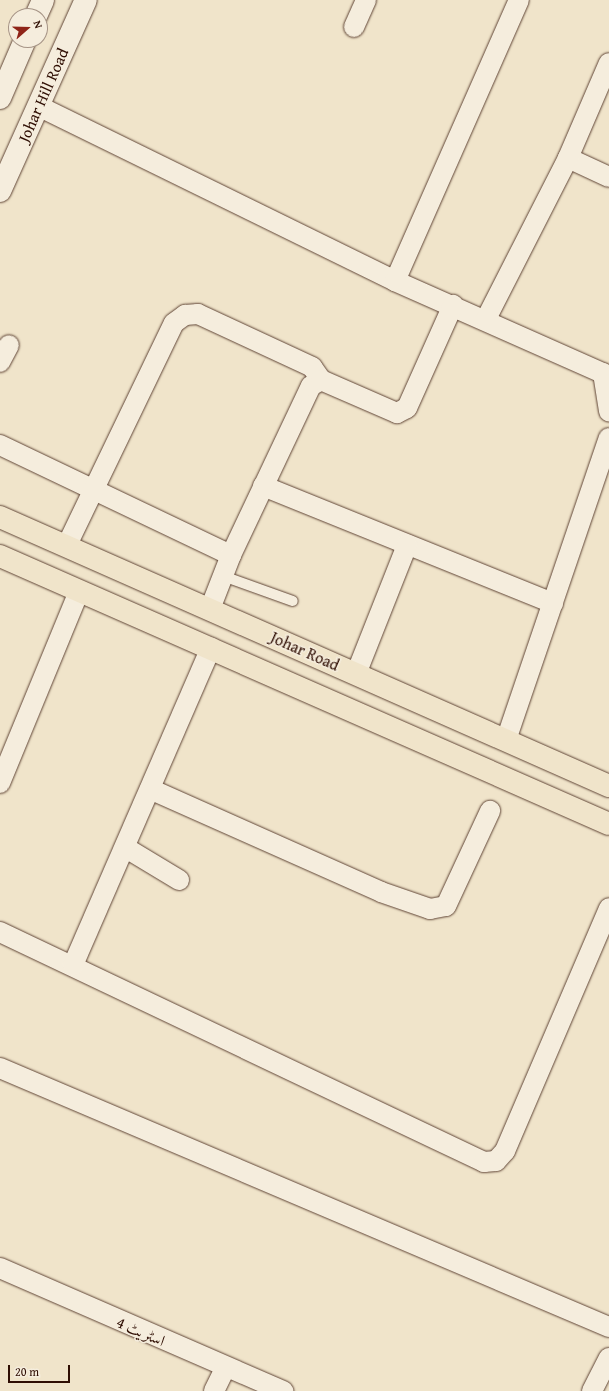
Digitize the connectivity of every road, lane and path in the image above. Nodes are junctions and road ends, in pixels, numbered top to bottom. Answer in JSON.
{"nodes":[{"id":1,"x":86,"y":0,"type":"edge"},
{"id":2,"x":366,"y":0,"type":"edge"},
{"id":3,"x":519,"y":0,"type":"edge"},
{"id":4,"x":354,"y":27,"type":"dead end"},
{"id":5,"x":22,"y":48,"type":"edge"},
{"id":6,"x":609,"y":63,"type":"edge"},
{"id":7,"x":0,"y":98,"type":"edge"},
{"id":8,"x":38,"y":106,"type":"junction"},
{"id":9,"x":568,"y":158,"type":"junction"},
{"id":10,"x":609,"y":177,"type":"edge"},
{"id":11,"x":0,"y":191,"type":"edge"},
{"id":12,"x":395,"y":281,"type":"junction"},
{"id":13,"x":453,"y":305,"type":"junction"},
{"id":14,"x":486,"y":319,"type":"junction"},
{"id":15,"x":606,"y":374,"type":"edge"},
{"id":16,"x":321,"y":380,"type":"junction"},
{"id":17,"x":609,"y":412,"type":"edge"},
{"id":18,"x":609,"y":438,"type":"edge"},
{"id":19,"x":0,"y":445,"type":"edge"},
{"id":20,"x":263,"y":486,"type":"junction"},
{"id":21,"x":93,"y":488,"type":"junction"},
{"id":22,"x":1,"y":517,"type":"edge"},
{"id":23,"x":67,"y":544,"type":"junction"},
{"id":24,"x":407,"y":545,"type":"junction"},
{"id":25,"x":231,"y":555,"type":"junction"},
{"id":26,"x":0,"y":556,"type":"edge"},
{"id":27,"x":223,"y":576,"type":"junction"},
{"id":28,"x":79,"y":591,"type":"junction"},
{"id":29,"x":293,"y":601,"type":"dead end"},
{"id":30,"x":553,"y":603,"type":"junction"},
{"id":31,"x":210,"y":609,"type":"junction"},
{"id":32,"x":211,"y":648,"type":"junction"},
{"id":33,"x":356,"y":674,"type":"junction"},
{"id":34,"x":506,"y":740,"type":"junction"},
{"id":35,"x":0,"y":782,"type":"edge"},
{"id":36,"x":609,"y":786,"type":"edge"},
{"id":37,"x":150,"y":789,"type":"junction"},
{"id":38,"x":490,"y":811,"type":"dead end"},
{"id":39,"x":609,"y":824,"type":"edge"},
{"id":40,"x":126,"y":848,"type":"junction"},
{"id":41,"x":179,"y":880,"type":"dead end"},
{"id":42,"x":609,"y":908,"type":"edge"},
{"id":43,"x":0,"y":932,"type":"edge"},
{"id":44,"x":73,"y":965,"type":"junction"},
{"id":45,"x":0,"y":1068,"type":"edge"},
{"id":46,"x":0,"y":1268,"type":"edge"},
{"id":47,"x":609,"y":1327,"type":"edge"},
{"id":48,"x":609,"y":1358,"type":"edge"},
{"id":49,"x":225,"y":1368,"type":"junction"},
{"id":50,"x":214,"y":1391,"type":"edge"},
{"id":51,"x":284,"y":1391,"type":"edge"},
{"id":52,"x":592,"y":1391,"type":"edge"}],
"edges":[{"from":1,"to":8,"type":"street","name":"Johar Hill Road"},
{"from":2,"to":4,"type":"street"},
{"from":3,"to":12,"type":"street"},
{"from":5,"to":7,"type":"street"},
{"from":6,"to":9,"type":"street"},
{"from":8,"to":11,"type":"street","name":"Johar Hill Road"},
{"from":8,"to":12,"type":"street"},
{"from":9,"to":10,"type":"street"},
{"from":9,"to":14,"type":"street"},
{"from":12,"to":13,"type":"street"},
{"from":13,"to":14,"type":"street"},
{"from":13,"to":16,"type":"street"},
{"from":14,"to":15,"type":"street"},
{"from":15,"to":17,"type":"street"},
{"from":16,"to":20,"type":"street"},
{"from":16,"to":21,"type":"street"},
{"from":18,"to":30,"type":"street"},
{"from":19,"to":21,"type":"street"},
{"from":20,"to":24,"type":"street"},
{"from":20,"to":25,"type":"street"},
{"from":21,"to":23,"type":"street"},
{"from":21,"to":25,"type":"street"},
{"from":22,"to":23,"type":"main road","name":"Johar Road"},
{"from":23,"to":31,"type":"main road","name":"Johar Road"},
{"from":24,"to":30,"type":"street"},
{"from":24,"to":33,"type":"street"},
{"from":25,"to":27,"type":"street"},
{"from":26,"to":28,"type":"main road"},
{"from":27,"to":29,"type":"lane"},
{"from":27,"to":31,"type":"street"},
{"from":28,"to":32,"type":"main road"},
{"from":28,"to":35,"type":"street"},
{"from":30,"to":34,"type":"street"},
{"from":31,"to":33,"type":"main road","name":"Johar Road"},
{"from":32,"to":37,"type":"street"},
{"from":32,"to":39,"type":"main road"},
{"from":33,"to":34,"type":"main road","name":"Johar Road"},
{"from":34,"to":36,"type":"main road","name":"Johar Road"},
{"from":37,"to":38,"type":"street"},
{"from":37,"to":40,"type":"street"},
{"from":40,"to":41,"type":"street"},
{"from":40,"to":44,"type":"street"},
{"from":42,"to":44,"type":"street"},
{"from":43,"to":44,"type":"street"},
{"from":45,"to":47,"type":"street"},
{"from":46,"to":49,"type":"street","name":"اسٹریٹ 4"},
{"from":48,"to":52,"type":"street"},
{"from":49,"to":50,"type":"street"},
{"from":49,"to":51,"type":"street","name":"اسٹریٹ 4"}]}
